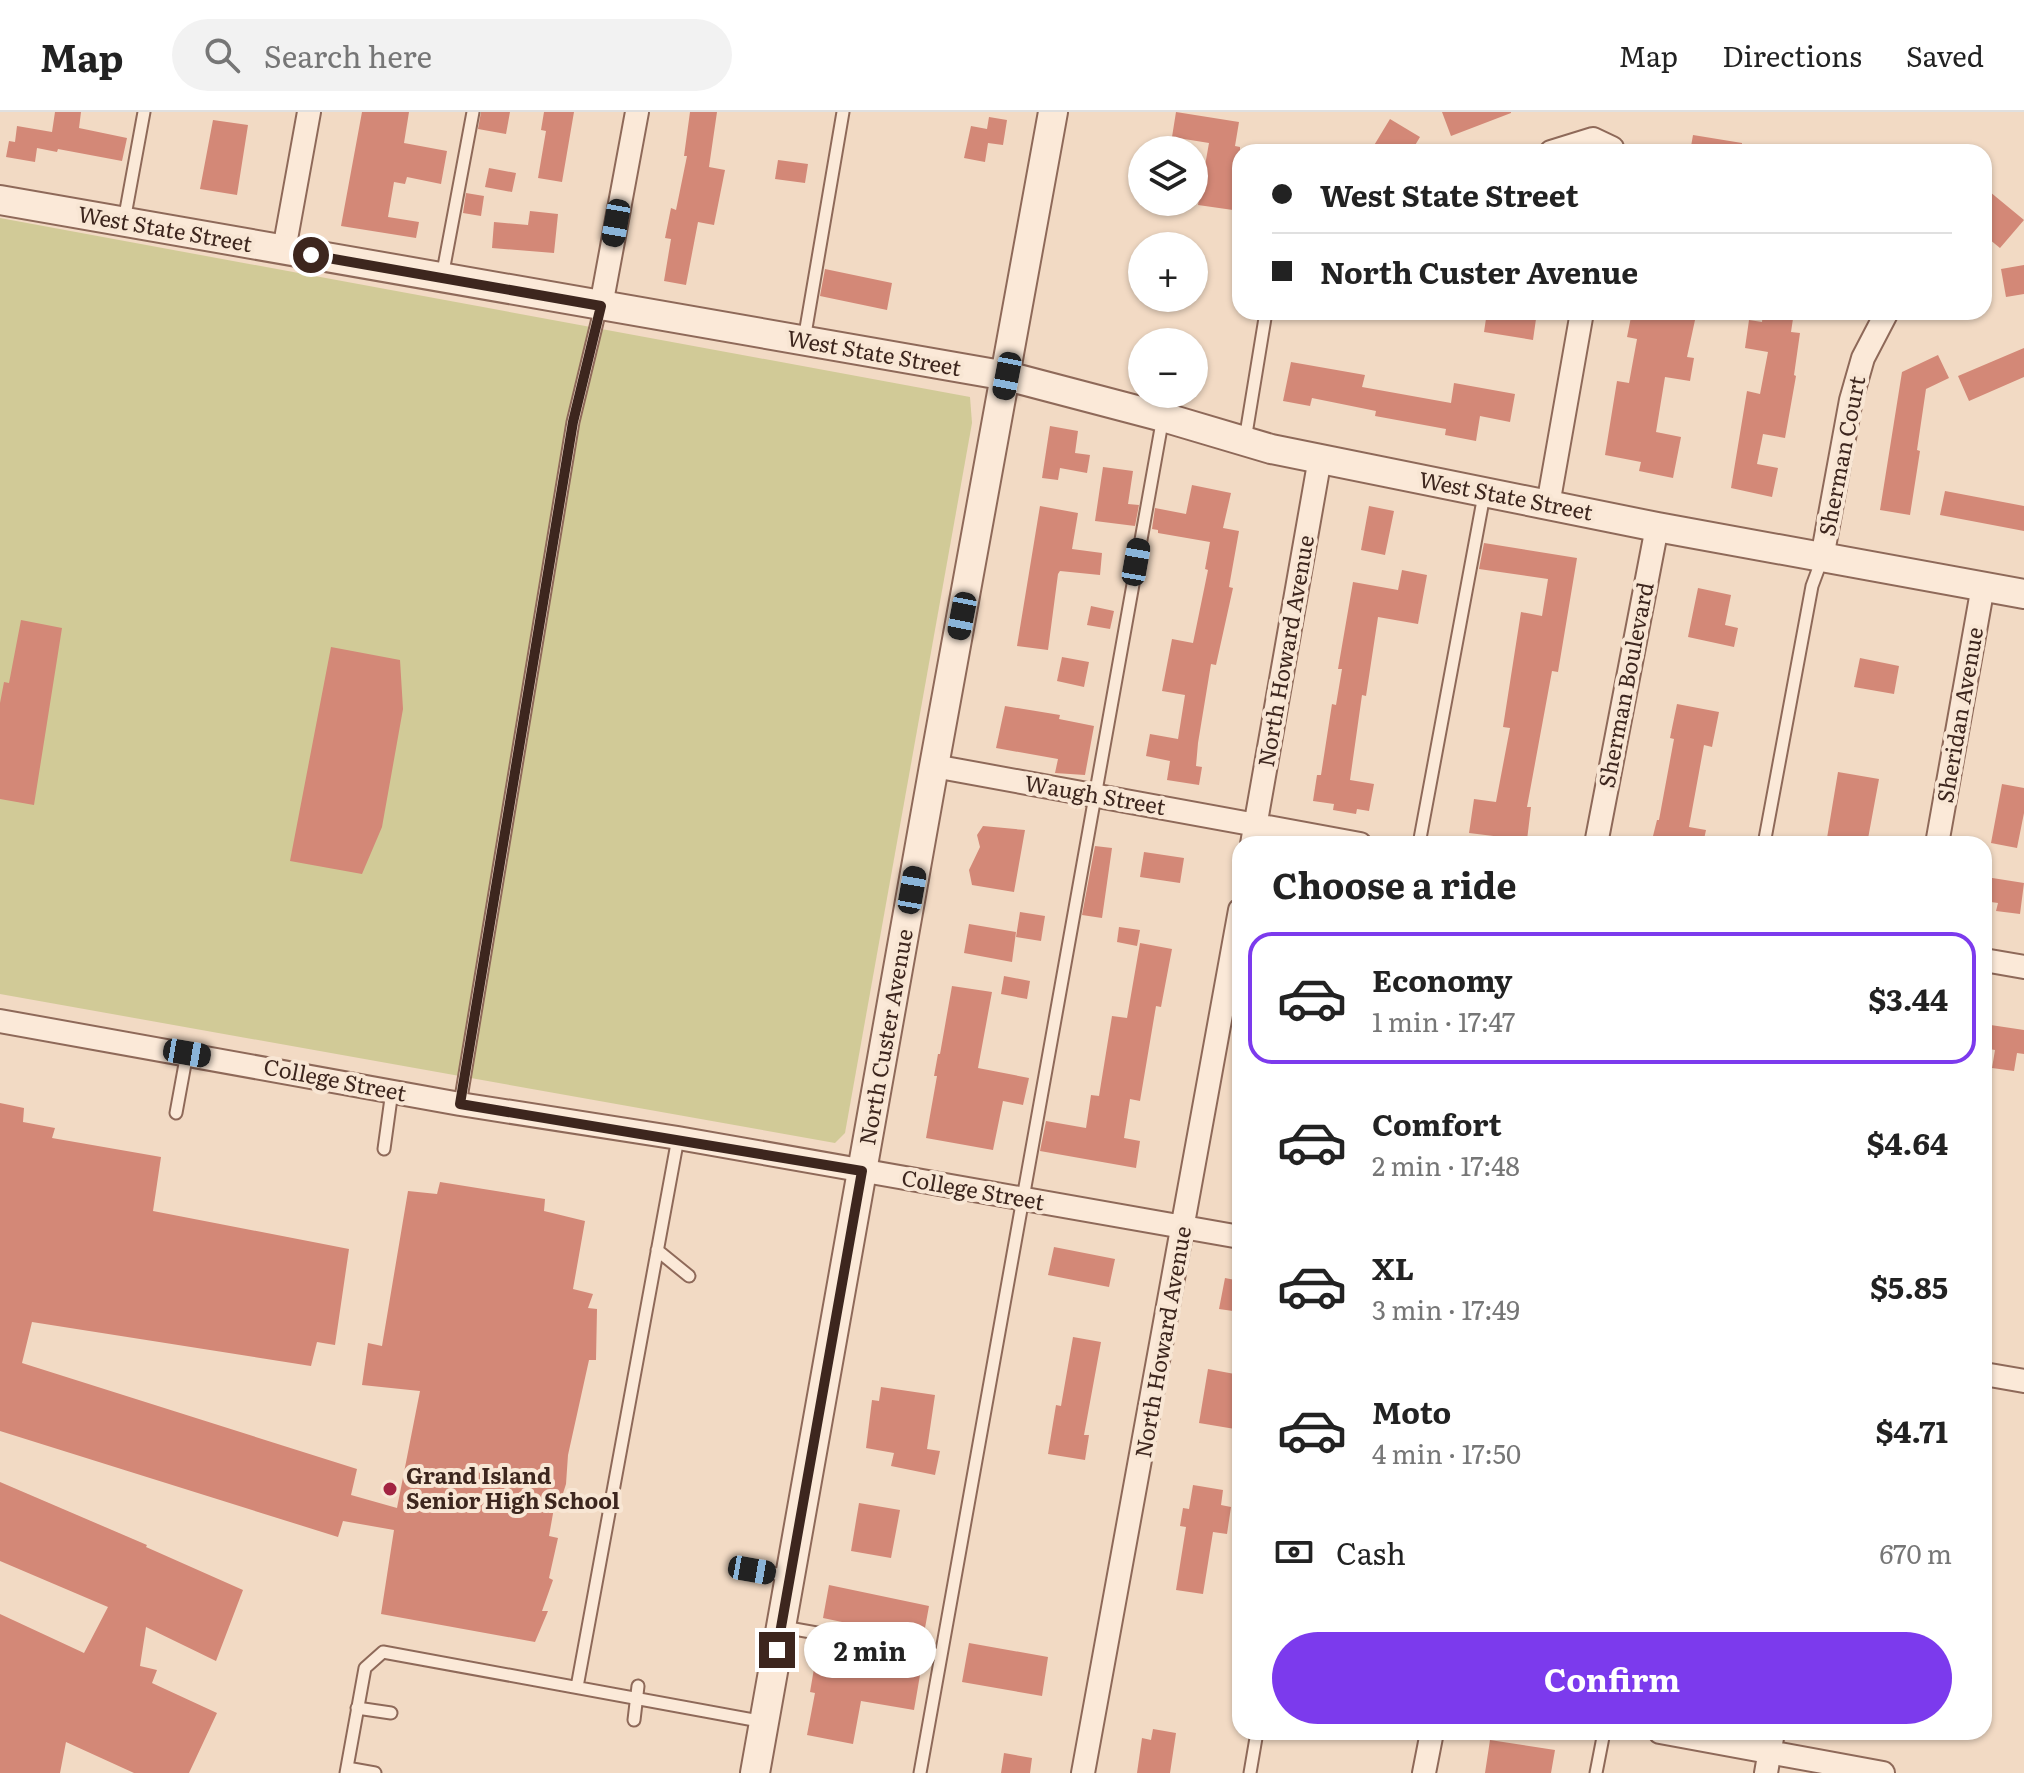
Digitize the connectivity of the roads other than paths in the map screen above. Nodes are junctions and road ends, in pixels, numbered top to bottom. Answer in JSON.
{"nodes":[{"id":1,"x":144,"y":112,"type":"edge"},
{"id":2,"x":309,"y":112,"type":"edge"},
{"id":3,"x":473,"y":112,"type":"edge"},
{"id":4,"x":637,"y":112,"type":"edge"},
{"id":5,"x":843,"y":112,"type":"edge"},
{"id":6,"x":1053,"y":112,"type":"edge"},
{"id":7,"x":1577,"y":144,"type":"edge"},
{"id":8,"x":1604,"y":144,"type":"edge"},
{"id":9,"x":0,"y":200,"type":"edge"},
{"id":10,"x":124,"y":222,"type":"junction"},
{"id":11,"x":284,"y":250,"type":"junction"},
{"id":12,"x":442,"y":278,"type":"junction"},
{"id":13,"x":601,"y":306,"type":"junction"},
{"id":14,"x":1265,"y":320,"type":"edge"},
{"id":15,"x":1581,"y":320,"type":"edge"},
{"id":16,"x":1883,"y":320,"type":"edge"},
{"id":17,"x":804,"y":341,"type":"junction"},
{"id":18,"x":1007,"y":376,"type":"junction"},
{"id":19,"x":1163,"y":417,"type":"junction"},
{"id":20,"x":1245,"y":441,"type":"junction"},
{"id":21,"x":1320,"y":458,"type":"junction"},
{"id":22,"x":1485,"y":492,"type":"junction"},
{"id":23,"x":1548,"y":505,"type":"junction"},
{"id":24,"x":1657,"y":527,"type":"junction"},
{"id":25,"x":1822,"y":558,"type":"junction"},
{"id":26,"x":1983,"y":586,"type":"junction"},
{"id":27,"x":2024,"y":594,"type":"edge"},
{"id":28,"x":934,"y":766,"type":"junction"},
{"id":29,"x":1094,"y":795,"type":"junction"},
{"id":30,"x":1253,"y":834,"type":"edge"},
{"id":31,"x":1274,"y":836,"type":"edge"},
{"id":32,"x":1420,"y":836,"type":"edge"},
{"id":33,"x":1598,"y":836,"type":"edge"},
{"id":34,"x":1765,"y":836,"type":"edge"},
{"id":35,"x":1938,"y":836,"type":"edge"},
{"id":36,"x":1232,"y":955,"type":"edge"},
{"id":37,"x":1992,"y":961,"type":"edge"},
{"id":38,"x":2024,"y":967,"type":"edge"},
{"id":39,"x":0,"y":1021,"type":"edge"},
{"id":40,"x":187,"y":1053,"type":"junction"},
{"id":41,"x":392,"y":1091,"type":"junction"},
{"id":42,"x":460,"y":1104,"type":"junction"},
{"id":43,"x":176,"y":1113,"type":"dead end"},
{"id":44,"x":678,"y":1138,"type":"junction"},
{"id":45,"x":384,"y":1149,"type":"dead end"},
{"id":46,"x":862,"y":1171,"type":"junction"},
{"id":47,"x":1022,"y":1197,"type":"junction"},
{"id":48,"x":1184,"y":1227,"type":"junction"},
{"id":49,"x":1232,"y":1236,"type":"edge"},
{"id":50,"x":657,"y":1250,"type":"junction"},
{"id":51,"x":689,"y":1276,"type":"dead end"},
{"id":52,"x":1992,"y":1375,"type":"edge"},
{"id":53,"x":2024,"y":1381,"type":"edge"},
{"id":54,"x":752,"y":1570,"type":"dead end"},
{"id":55,"x":790,"y":1576,"type":"junction"},
{"id":56,"x":781,"y":1626,"type":"junction"},
{"id":57,"x":940,"y":1655,"type":"junction"},
{"id":58,"x":577,"y":1687,"type":"junction"},
{"id":59,"x":637,"y":1692,"type":"junction"},
{"id":60,"x":357,"y":1708,"type":"junction"},
{"id":61,"x":391,"y":1713,"type":"dead end"},
{"id":62,"x":634,"y":1720,"type":"dead end"},
{"id":63,"x":765,"y":1722,"type":"junction"},
{"id":64,"x":1256,"y":1740,"type":"edge"},
{"id":65,"x":1430,"y":1740,"type":"edge"},
{"id":66,"x":1602,"y":1740,"type":"edge"},
{"id":67,"x":1704,"y":1740,"type":"edge"},
{"id":68,"x":1769,"y":1752,"type":"edge"},
{"id":69,"x":347,"y":1771,"type":"edge"},
{"id":70,"x":375,"y":1773,"type":"edge"},
{"id":71,"x":755,"y":1773,"type":"edge"},
{"id":72,"x":920,"y":1773,"type":"edge"},
{"id":73,"x":1083,"y":1773,"type":"edge"},
{"id":74,"x":1250,"y":1773,"type":"edge"},
{"id":75,"x":1424,"y":1773,"type":"edge"},
{"id":76,"x":1596,"y":1773,"type":"edge"},
{"id":77,"x":1883,"y":1773,"type":"edge"}],
"edges":[{"from":1,"to":10,"type":"lane"},
{"from":2,"to":11,"type":"street"},
{"from":3,"to":12,"type":"lane"},
{"from":4,"to":13,"type":"street"},
{"from":5,"to":17,"type":"lane"},
{"from":6,"to":18,"type":"street","name":"North Custer Avenue"},
{"from":7,"to":8,"type":"street"},
{"from":9,"to":10,"type":"street","name":"West State Street"},
{"from":10,"to":11,"type":"street","name":"West State Street"},
{"from":11,"to":12,"type":"street","name":"West State Street"},
{"from":12,"to":13,"type":"street","name":"West State Street"},
{"from":13,"to":17,"type":"street","name":"West State Street"},
{"from":13,"to":42,"type":"lane"},
{"from":14,"to":20,"type":"lane"},
{"from":15,"to":23,"type":"street"},
{"from":16,"to":25,"type":"street","name":"Sherman Court"},
{"from":17,"to":18,"type":"street","name":"West State Street"},
{"from":18,"to":19,"type":"street","name":"West State Street"},
{"from":18,"to":28,"type":"street","name":"North Custer Avenue"},
{"from":19,"to":20,"type":"street","name":"West State Street"},
{"from":19,"to":29,"type":"lane"},
{"from":20,"to":21,"type":"street","name":"West State Street"},
{"from":21,"to":22,"type":"street","name":"West State Street"},
{"from":21,"to":30,"type":"street","name":"North Howard Avenue"},
{"from":22,"to":23,"type":"street","name":"West State Street"},
{"from":22,"to":32,"type":"lane"},
{"from":23,"to":24,"type":"street","name":"West State Street"},
{"from":24,"to":25,"type":"street","name":"West State Street"},
{"from":24,"to":33,"type":"street","name":"Sherman Boulevard"},
{"from":25,"to":26,"type":"street","name":"West State Street"},
{"from":25,"to":34,"type":"lane"},
{"from":26,"to":27,"type":"street","name":"West State Street"},
{"from":26,"to":35,"type":"street","name":"Sheridan Avenue"},
{"from":28,"to":29,"type":"street","name":"Waugh Street"},
{"from":28,"to":46,"type":"street","name":"North Custer Avenue"},
{"from":29,"to":30,"type":"street","name":"Waugh Street"},
{"from":29,"to":47,"type":"lane"},
{"from":30,"to":31,"type":"street","name":"Waugh Street"},
{"from":36,"to":48,"type":"street","name":"North Howard Avenue"},
{"from":37,"to":38,"type":"street"},
{"from":39,"to":40,"type":"street","name":"College Street"},
{"from":40,"to":41,"type":"street","name":"College Street"},
{"from":40,"to":43,"type":"lane"},
{"from":41,"to":42,"type":"street","name":"College Street"},
{"from":41,"to":45,"type":"lane"},
{"from":42,"to":44,"type":"street","name":"College Street"},
{"from":44,"to":46,"type":"street","name":"College Street"},
{"from":44,"to":50,"type":"lane"},
{"from":46,"to":47,"type":"street","name":"College Street"},
{"from":46,"to":55,"type":"street","name":"North Custer Avenue"},
{"from":47,"to":48,"type":"street","name":"College Street"},
{"from":47,"to":57,"type":"lane"},
{"from":48,"to":49,"type":"street","name":"College Street"},
{"from":48,"to":73,"type":"street","name":"North Howard Avenue"},
{"from":50,"to":51,"type":"lane"},
{"from":50,"to":58,"type":"lane"},
{"from":52,"to":53,"type":"street"},
{"from":54,"to":55,"type":"lane"},
{"from":55,"to":56,"type":"street","name":"North Custer Avenue"},
{"from":56,"to":57,"type":"lane"},
{"from":56,"to":63,"type":"street","name":"North Custer Avenue"},
{"from":57,"to":72,"type":"lane"},
{"from":58,"to":59,"type":"lane"},
{"from":58,"to":60,"type":"lane"},
{"from":59,"to":62,"type":"lane"},
{"from":59,"to":63,"type":"lane"},
{"from":60,"to":61,"type":"lane"},
{"from":60,"to":69,"type":"lane"},
{"from":63,"to":71,"type":"street","name":"North Custer Avenue"},
{"from":64,"to":74,"type":"lane"},
{"from":65,"to":75,"type":"street"},
{"from":66,"to":76,"type":"lane"},
{"from":67,"to":68,"type":"street"},
{"from":68,"to":77,"type":"street"},
{"from":69,"to":70,"type":"lane"}]}
